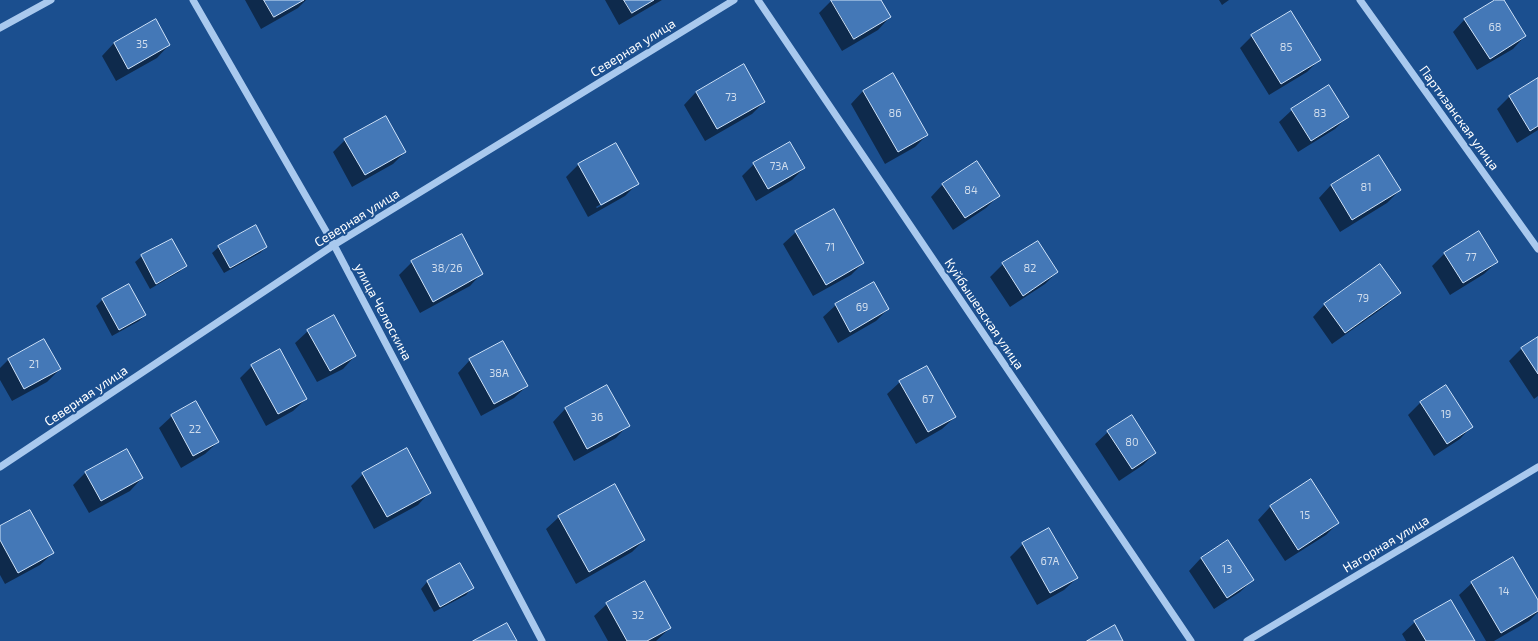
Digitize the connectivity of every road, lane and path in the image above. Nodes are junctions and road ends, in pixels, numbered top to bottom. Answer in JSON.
{"nodes":[{"id":1,"x":50,"y":0,"type":"edge"},
{"id":2,"x":193,"y":0,"type":"edge"},
{"id":3,"x":734,"y":0,"type":"edge"},
{"id":4,"x":758,"y":0,"type":"edge"},
{"id":5,"x":1360,"y":0,"type":"edge"},
{"id":6,"x":0,"y":28,"type":"edge"},
{"id":7,"x":334,"y":246,"type":"junction"},
{"id":8,"x":1538,"y":249,"type":"edge"},
{"id":9,"x":0,"y":467,"type":"edge"},
{"id":10,"x":1538,"y":467,"type":"edge"},
{"id":11,"x":542,"y":641,"type":"edge"},
{"id":12,"x":1191,"y":641,"type":"edge"},
{"id":13,"x":1247,"y":641,"type":"edge"}],
"edges":[{"from":1,"to":6,"type":"street"},
{"from":2,"to":7,"type":"street","name":"улица Челюскина"},
{"from":3,"to":7,"type":"street","name":"Северная улица"},
{"from":4,"to":12,"type":"street","name":"Куйбышевская улица"},
{"from":5,"to":8,"type":"street","name":"Партизанская улица"},
{"from":7,"to":9,"type":"street","name":"Северная улица"},
{"from":7,"to":11,"type":"street","name":"улица Челюскина"},
{"from":10,"to":13,"type":"street","name":"Нагорная улица"}]}
